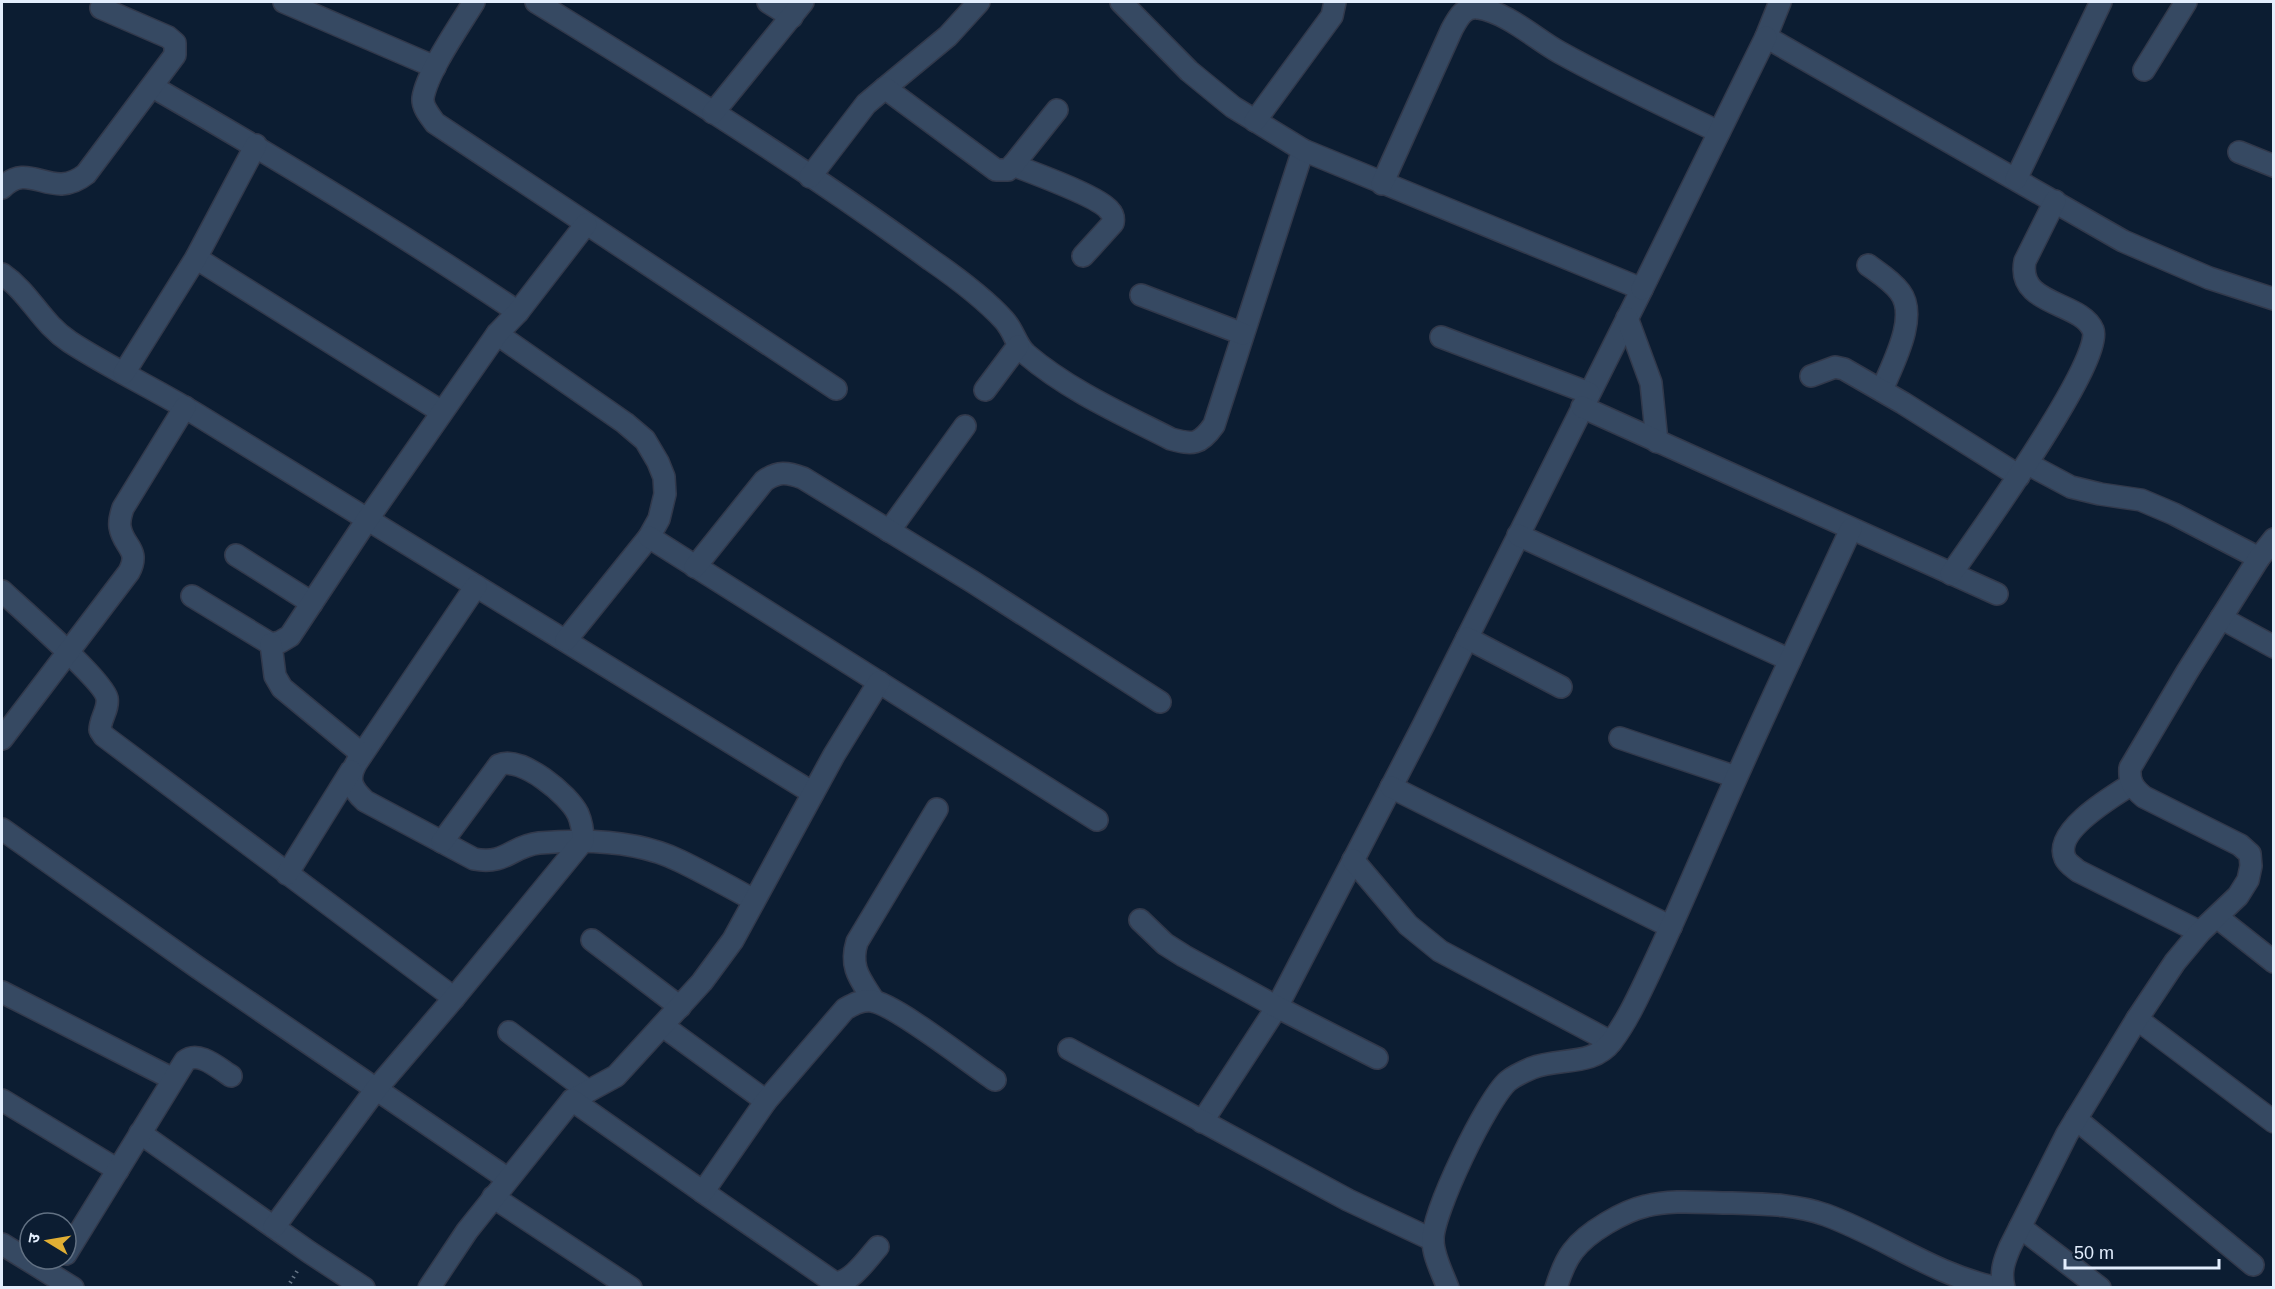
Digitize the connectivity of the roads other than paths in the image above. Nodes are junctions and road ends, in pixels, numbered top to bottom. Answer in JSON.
{"nodes":[{"id":1,"x":284,"y":2,"type":"edge"},
{"id":2,"x":474,"y":2,"type":"edge"},
{"id":3,"x":536,"y":2,"type":"edge"},
{"id":4,"x":768,"y":2,"type":"edge"},
{"id":5,"x":979,"y":2,"type":"edge"},
{"id":6,"x":1121,"y":2,"type":"edge"},
{"id":7,"x":1335,"y":2,"type":"edge"},
{"id":8,"x":1780,"y":2,"type":"edge"},
{"id":9,"x":2101,"y":2,"type":"edge"},
{"id":10,"x":2186,"y":2,"type":"edge"},
{"id":11,"x":101,"y":8,"type":"dead end"},
{"id":12,"x":798,"y":9,"type":"edge"},
{"id":13,"x":1766,"y":37,"type":"junction"},
{"id":14,"x":435,"y":67,"type":"junction"},
{"id":15,"x":2144,"y":70,"type":"dead end"},
{"id":16,"x":153,"y":87,"type":"junction"},
{"id":17,"x":885,"y":88,"type":"junction"},
{"id":18,"x":1057,"y":110,"type":"dead end"},
{"id":19,"x":713,"y":113,"type":"junction"},
{"id":20,"x":1255,"y":120,"type":"junction"},
{"id":21,"x":1719,"y":132,"type":"junction"},
{"id":22,"x":256,"y":145,"type":"junction"},
{"id":23,"x":1308,"y":152,"type":"junction"},
{"id":24,"x":2239,"y":152,"type":"dead end"},
{"id":25,"x":1013,"y":165,"type":"junction"},
{"id":26,"x":2274,"y":166,"type":"edge"},
{"id":27,"x":810,"y":177,"type":"junction"},
{"id":28,"x":2016,"y":178,"type":"junction"},
{"id":29,"x":1382,"y":184,"type":"junction"},
{"id":30,"x":2,"y":188,"type":"edge"},
{"id":31,"x":2055,"y":201,"type":"junction"},
{"id":32,"x":586,"y":224,"type":"junction"},
{"id":33,"x":1083,"y":256,"type":"dead end"},
{"id":34,"x":196,"y":258,"type":"junction"},
{"id":35,"x":1868,"y":265,"type":"dead end"},
{"id":36,"x":2,"y":274,"type":"edge"},
{"id":37,"x":1642,"y":289,"type":"junction"},
{"id":38,"x":1141,"y":295,"type":"dead end"},
{"id":39,"x":2274,"y":299,"type":"edge"},
{"id":40,"x":518,"y":312,"type":"junction"},
{"id":41,"x":1627,"y":318,"type":"junction"},
{"id":42,"x":1243,"y":333,"type":"junction"},
{"id":43,"x":497,"y":334,"type":"junction"},
{"id":44,"x":1441,"y":337,"type":"dead end"},
{"id":45,"x":1018,"y":346,"type":"junction"},
{"id":46,"x":124,"y":373,"type":"junction"},
{"id":47,"x":1811,"y":376,"type":"dead end"},
{"id":48,"x":836,"y":388,"type":"dead end"},
{"id":49,"x":985,"y":390,"type":"dead end"},
{"id":50,"x":1882,"y":390,"type":"junction"},
{"id":51,"x":1585,"y":400,"type":"junction"},
{"id":52,"x":185,"y":407,"type":"junction"},
{"id":53,"x":442,"y":412,"type":"junction"},
{"id":54,"x":965,"y":426,"type":"dead end"},
{"id":55,"x":1657,"y":442,"type":"junction"},
{"id":56,"x":2024,"y":470,"type":"junction"},
{"id":57,"x":367,"y":520,"type":"junction"},
{"id":58,"x":1851,"y":529,"type":"junction"},
{"id":59,"x":889,"y":531,"type":"junction"},
{"id":60,"x":1518,"y":535,"type":"junction"},
{"id":61,"x":649,"y":537,"type":"junction"},
{"id":62,"x":2274,"y":539,"type":"edge"},
{"id":63,"x":236,"y":555,"type":"dead end"},
{"id":64,"x":2259,"y":558,"type":"junction"},
{"id":65,"x":696,"y":567,"type":"junction"},
{"id":66,"x":1951,"y":574,"type":"junction"},
{"id":67,"x":477,"y":586,"type":"junction"},
{"id":68,"x":2,"y":591,"type":"edge"},
{"id":69,"x":1997,"y":594,"type":"dead end"},
{"id":70,"x":192,"y":596,"type":"dead end"},
{"id":71,"x":312,"y":603,"type":"junction"},
{"id":72,"x":2221,"y":618,"type":"junction"},
{"id":73,"x":1467,"y":639,"type":"junction"},
{"id":74,"x":566,"y":640,"type":"junction"},
{"id":75,"x":271,"y":644,"type":"junction"},
{"id":76,"x":2274,"y":647,"type":"edge"},
{"id":77,"x":67,"y":652,"type":"junction"},
{"id":78,"x":1790,"y":660,"type":"junction"},
{"id":79,"x":879,"y":682,"type":"junction"},
{"id":80,"x":1561,"y":687,"type":"dead end"},
{"id":81,"x":1160,"y":702,"type":"dead end"},
{"id":82,"x":1620,"y":738,"type":"dead end"},
{"id":83,"x":2,"y":739,"type":"edge"},
{"id":84,"x":357,"y":763,"type":"junction"},
{"id":85,"x":1736,"y":777,"type":"junction"},
{"id":86,"x":2132,"y":784,"type":"junction"},
{"id":87,"x":1391,"y":787,"type":"junction"},
{"id":88,"x":813,"y":793,"type":"junction"},
{"id":89,"x":937,"y":809,"type":"dead end"},
{"id":90,"x":1097,"y":820,"type":"dead end"},
{"id":91,"x":2,"y":829,"type":"edge"},
{"id":92,"x":583,"y":841,"type":"junction"},
{"id":93,"x":442,"y":842,"type":"junction"},
{"id":94,"x":1353,"y":860,"type":"junction"},
{"id":95,"x":287,"y":874,"type":"junction"},
{"id":96,"x":754,"y":900,"type":"junction"},
{"id":97,"x":2217,"y":917,"type":"junction"},
{"id":98,"x":1140,"y":920,"type":"dead end"},
{"id":99,"x":1671,"y":927,"type":"junction"},
{"id":100,"x":2200,"y":932,"type":"junction"},
{"id":101,"x":592,"y":940,"type":"dead end"},
{"id":102,"x":2274,"y":962,"type":"edge"},
{"id":103,"x":2,"y":992,"type":"edge"},
{"id":104,"x":454,"y":998,"type":"junction"},
{"id":105,"x":874,"y":1001,"type":"junction"},
{"id":106,"x":680,"y":1007,"type":"junction"},
{"id":107,"x":1276,"y":1007,"type":"junction"},
{"id":108,"x":2137,"y":1019,"type":"junction"},
{"id":109,"x":663,"y":1026,"type":"junction"},
{"id":110,"x":509,"y":1032,"type":"dead end"},
{"id":111,"x":1611,"y":1042,"type":"junction"},
{"id":112,"x":1070,"y":1049,"type":"dead end"},
{"id":113,"x":1377,"y":1058,"type":"dead end"},
{"id":114,"x":231,"y":1076,"type":"dead end"},
{"id":115,"x":173,"y":1079,"type":"junction"},
{"id":116,"x":995,"y":1080,"type":"dead end"},
{"id":117,"x":377,"y":1088,"type":"junction"},
{"id":118,"x":580,"y":1096,"type":"junction"},
{"id":119,"x":2,"y":1100,"type":"edge"},
{"id":120,"x":766,"y":1101,"type":"junction"},
{"id":121,"x":2076,"y":1119,"type":"junction"},
{"id":122,"x":1202,"y":1122,"type":"junction"},
{"id":123,"x":2274,"y":1122,"type":"edge"},
{"id":124,"x":140,"y":1133,"type":"junction"},
{"id":125,"x":118,"y":1170,"type":"junction"},
{"id":126,"x":507,"y":1179,"type":"junction"},
{"id":127,"x":703,"y":1192,"type":"junction"},
{"id":128,"x":493,"y":1197,"type":"junction"},
{"id":129,"x":274,"y":1227,"type":"junction"},
{"id":130,"x":2020,"y":1227,"type":"junction"},
{"id":131,"x":78,"y":1235,"type":"edge"},
{"id":132,"x":1433,"y":1240,"type":"junction"},
{"id":133,"x":2,"y":1244,"type":"edge"},
{"id":134,"x":878,"y":1247,"type":"dead end"},
{"id":135,"x":2253,"y":1265,"type":"dead end"},
{"id":136,"x":54,"y":1274,"type":"edge"},
{"id":137,"x":73,"y":1287,"type":"edge"},
{"id":138,"x":364,"y":1287,"type":"edge"},
{"id":139,"x":429,"y":1287,"type":"edge"},
{"id":140,"x":631,"y":1287,"type":"edge"},
{"id":141,"x":1448,"y":1287,"type":"edge"},
{"id":142,"x":1556,"y":1287,"type":"edge"},
{"id":143,"x":1997,"y":1287,"type":"edge"},
{"id":144,"x":2004,"y":1287,"type":"edge"},
{"id":145,"x":2100,"y":1287,"type":"edge"}],
"edges":[{"from":1,"to":14,"type":"street"},
{"from":2,"to":14,"type":"street"},
{"from":3,"to":19,"type":"street"},
{"from":4,"to":12,"type":"street"},
{"from":5,"to":17,"type":"street"},
{"from":6,"to":20,"type":"street"},
{"from":7,"to":20,"type":"street"},
{"from":8,"to":13,"type":"street"},
{"from":9,"to":28,"type":"street"},
{"from":10,"to":15,"type":"street"},
{"from":11,"to":16,"type":"street"},
{"from":12,"to":19,"type":"street"},
{"from":13,"to":21,"type":"street"},
{"from":13,"to":28,"type":"street"},
{"from":14,"to":32,"type":"street"},
{"from":16,"to":22,"type":"street"},
{"from":16,"to":30,"type":"street"},
{"from":17,"to":25,"type":"street"},
{"from":17,"to":27,"type":"street"},
{"from":18,"to":25,"type":"street"},
{"from":19,"to":27,"type":"street"},
{"from":20,"to":23,"type":"street"},
{"from":21,"to":29,"type":"street"},
{"from":21,"to":37,"type":"street"},
{"from":22,"to":34,"type":"street"},
{"from":22,"to":40,"type":"street"},
{"from":23,"to":29,"type":"street"},
{"from":23,"to":42,"type":"street"},
{"from":24,"to":26,"type":"street"},
{"from":25,"to":33,"type":"street"},
{"from":27,"to":45,"type":"street"},
{"from":28,"to":31,"type":"street"},
{"from":29,"to":37,"type":"street"},
{"from":31,"to":39,"type":"street"},
{"from":31,"to":56,"type":"street"},
{"from":32,"to":40,"type":"street"},
{"from":32,"to":48,"type":"street"},
{"from":34,"to":46,"type":"street"},
{"from":34,"to":53,"type":"street"},
{"from":35,"to":50,"type":"street"},
{"from":36,"to":46,"type":"street"},
{"from":37,"to":41,"type":"street"},
{"from":38,"to":42,"type":"street"},
{"from":40,"to":43,"type":"street"},
{"from":41,"to":51,"type":"street"},
{"from":41,"to":55,"type":"street"},
{"from":42,"to":45,"type":"street"},
{"from":43,"to":53,"type":"street"},
{"from":43,"to":61,"type":"street"},
{"from":44,"to":51,"type":"street"},
{"from":45,"to":49,"type":"street"},
{"from":46,"to":52,"type":"street"},
{"from":47,"to":50,"type":"street"},
{"from":50,"to":56,"type":"street"},
{"from":51,"to":55,"type":"street"},
{"from":51,"to":60,"type":"street"},
{"from":52,"to":57,"type":"street"},
{"from":52,"to":77,"type":"street"},
{"from":53,"to":57,"type":"street"},
{"from":54,"to":59,"type":"street"},
{"from":55,"to":58,"type":"street"},
{"from":56,"to":64,"type":"street"},
{"from":56,"to":66,"type":"street"},
{"from":57,"to":67,"type":"street"},
{"from":57,"to":71,"type":"street"},
{"from":58,"to":66,"type":"street"},
{"from":58,"to":78,"type":"street"},
{"from":59,"to":65,"type":"street"},
{"from":59,"to":81,"type":"street"},
{"from":60,"to":73,"type":"street"},
{"from":60,"to":78,"type":"street"},
{"from":61,"to":65,"type":"street"},
{"from":61,"to":74,"type":"street"},
{"from":62,"to":64,"type":"street"},
{"from":63,"to":71,"type":"street"},
{"from":64,"to":72,"type":"street"},
{"from":65,"to":79,"type":"street"},
{"from":66,"to":69,"type":"street"},
{"from":67,"to":74,"type":"street"},
{"from":67,"to":84,"type":"street"},
{"from":68,"to":77,"type":"street"},
{"from":70,"to":75,"type":"street"},
{"from":71,"to":75,"type":"street"},
{"from":72,"to":76,"type":"street"},
{"from":72,"to":86,"type":"street"},
{"from":73,"to":80,"type":"street"},
{"from":73,"to":87,"type":"street"},
{"from":74,"to":88,"type":"street"},
{"from":75,"to":84,"type":"street"},
{"from":77,"to":83,"type":"street"},
{"from":77,"to":95,"type":"street"},
{"from":78,"to":85,"type":"street"},
{"from":79,"to":88,"type":"street"},
{"from":79,"to":90,"type":"street"},
{"from":82,"to":85,"type":"street"},
{"from":84,"to":93,"type":"street"},
{"from":84,"to":95,"type":"street"},
{"from":85,"to":99,"type":"street"},
{"from":86,"to":97,"type":"street"},
{"from":86,"to":100,"type":"street"},
{"from":87,"to":94,"type":"street"},
{"from":87,"to":99,"type":"street"},
{"from":88,"to":96,"type":"street"},
{"from":89,"to":105,"type":"street"},
{"from":91,"to":117,"type":"street"},
{"from":92,"to":93,"type":"street"},
{"from":92,"to":93,"type":"street"},
{"from":92,"to":96,"type":"street"},
{"from":92,"to":104,"type":"street"},
{"from":94,"to":107,"type":"street"},
{"from":94,"to":111,"type":"street"},
{"from":95,"to":104,"type":"street"},
{"from":96,"to":106,"type":"street"},
{"from":97,"to":100,"type":"street"},
{"from":97,"to":102,"type":"street"},
{"from":98,"to":107,"type":"street"},
{"from":99,"to":111,"type":"street"},
{"from":100,"to":108,"type":"street"},
{"from":101,"to":106,"type":"street"},
{"from":103,"to":115,"type":"street"},
{"from":104,"to":117,"type":"street"},
{"from":105,"to":116,"type":"street"},
{"from":105,"to":120,"type":"street"},
{"from":106,"to":109,"type":"street"},
{"from":107,"to":113,"type":"street"},
{"from":107,"to":122,"type":"street"},
{"from":108,"to":121,"type":"street"},
{"from":108,"to":123,"type":"street"},
{"from":109,"to":118,"type":"street"},
{"from":109,"to":120,"type":"street"},
{"from":110,"to":118,"type":"street"},
{"from":111,"to":132,"type":"street"},
{"from":112,"to":122,"type":"street"},
{"from":114,"to":115,"type":"street"},
{"from":115,"to":124,"type":"street"},
{"from":117,"to":126,"type":"street"},
{"from":117,"to":129,"type":"street"},
{"from":118,"to":126,"type":"street"},
{"from":118,"to":127,"type":"street"},
{"from":119,"to":125,"type":"street"},
{"from":120,"to":127,"type":"street"},
{"from":121,"to":130,"type":"street"},
{"from":121,"to":135,"type":"street"},
{"from":122,"to":132,"type":"street"},
{"from":124,"to":125,"type":"street"},
{"from":124,"to":129,"type":"street"},
{"from":125,"to":131,"type":"street"},
{"from":126,"to":128,"type":"street"},
{"from":127,"to":134,"type":"street"},
{"from":128,"to":139,"type":"street"},
{"from":128,"to":140,"type":"street"},
{"from":129,"to":138,"type":"street"},
{"from":130,"to":144,"type":"street"},
{"from":130,"to":145,"type":"street"},
{"from":132,"to":141,"type":"street"},
{"from":133,"to":136,"type":"street"},
{"from":136,"to":137,"type":"street"},
{"from":142,"to":143,"type":"street"}]}
